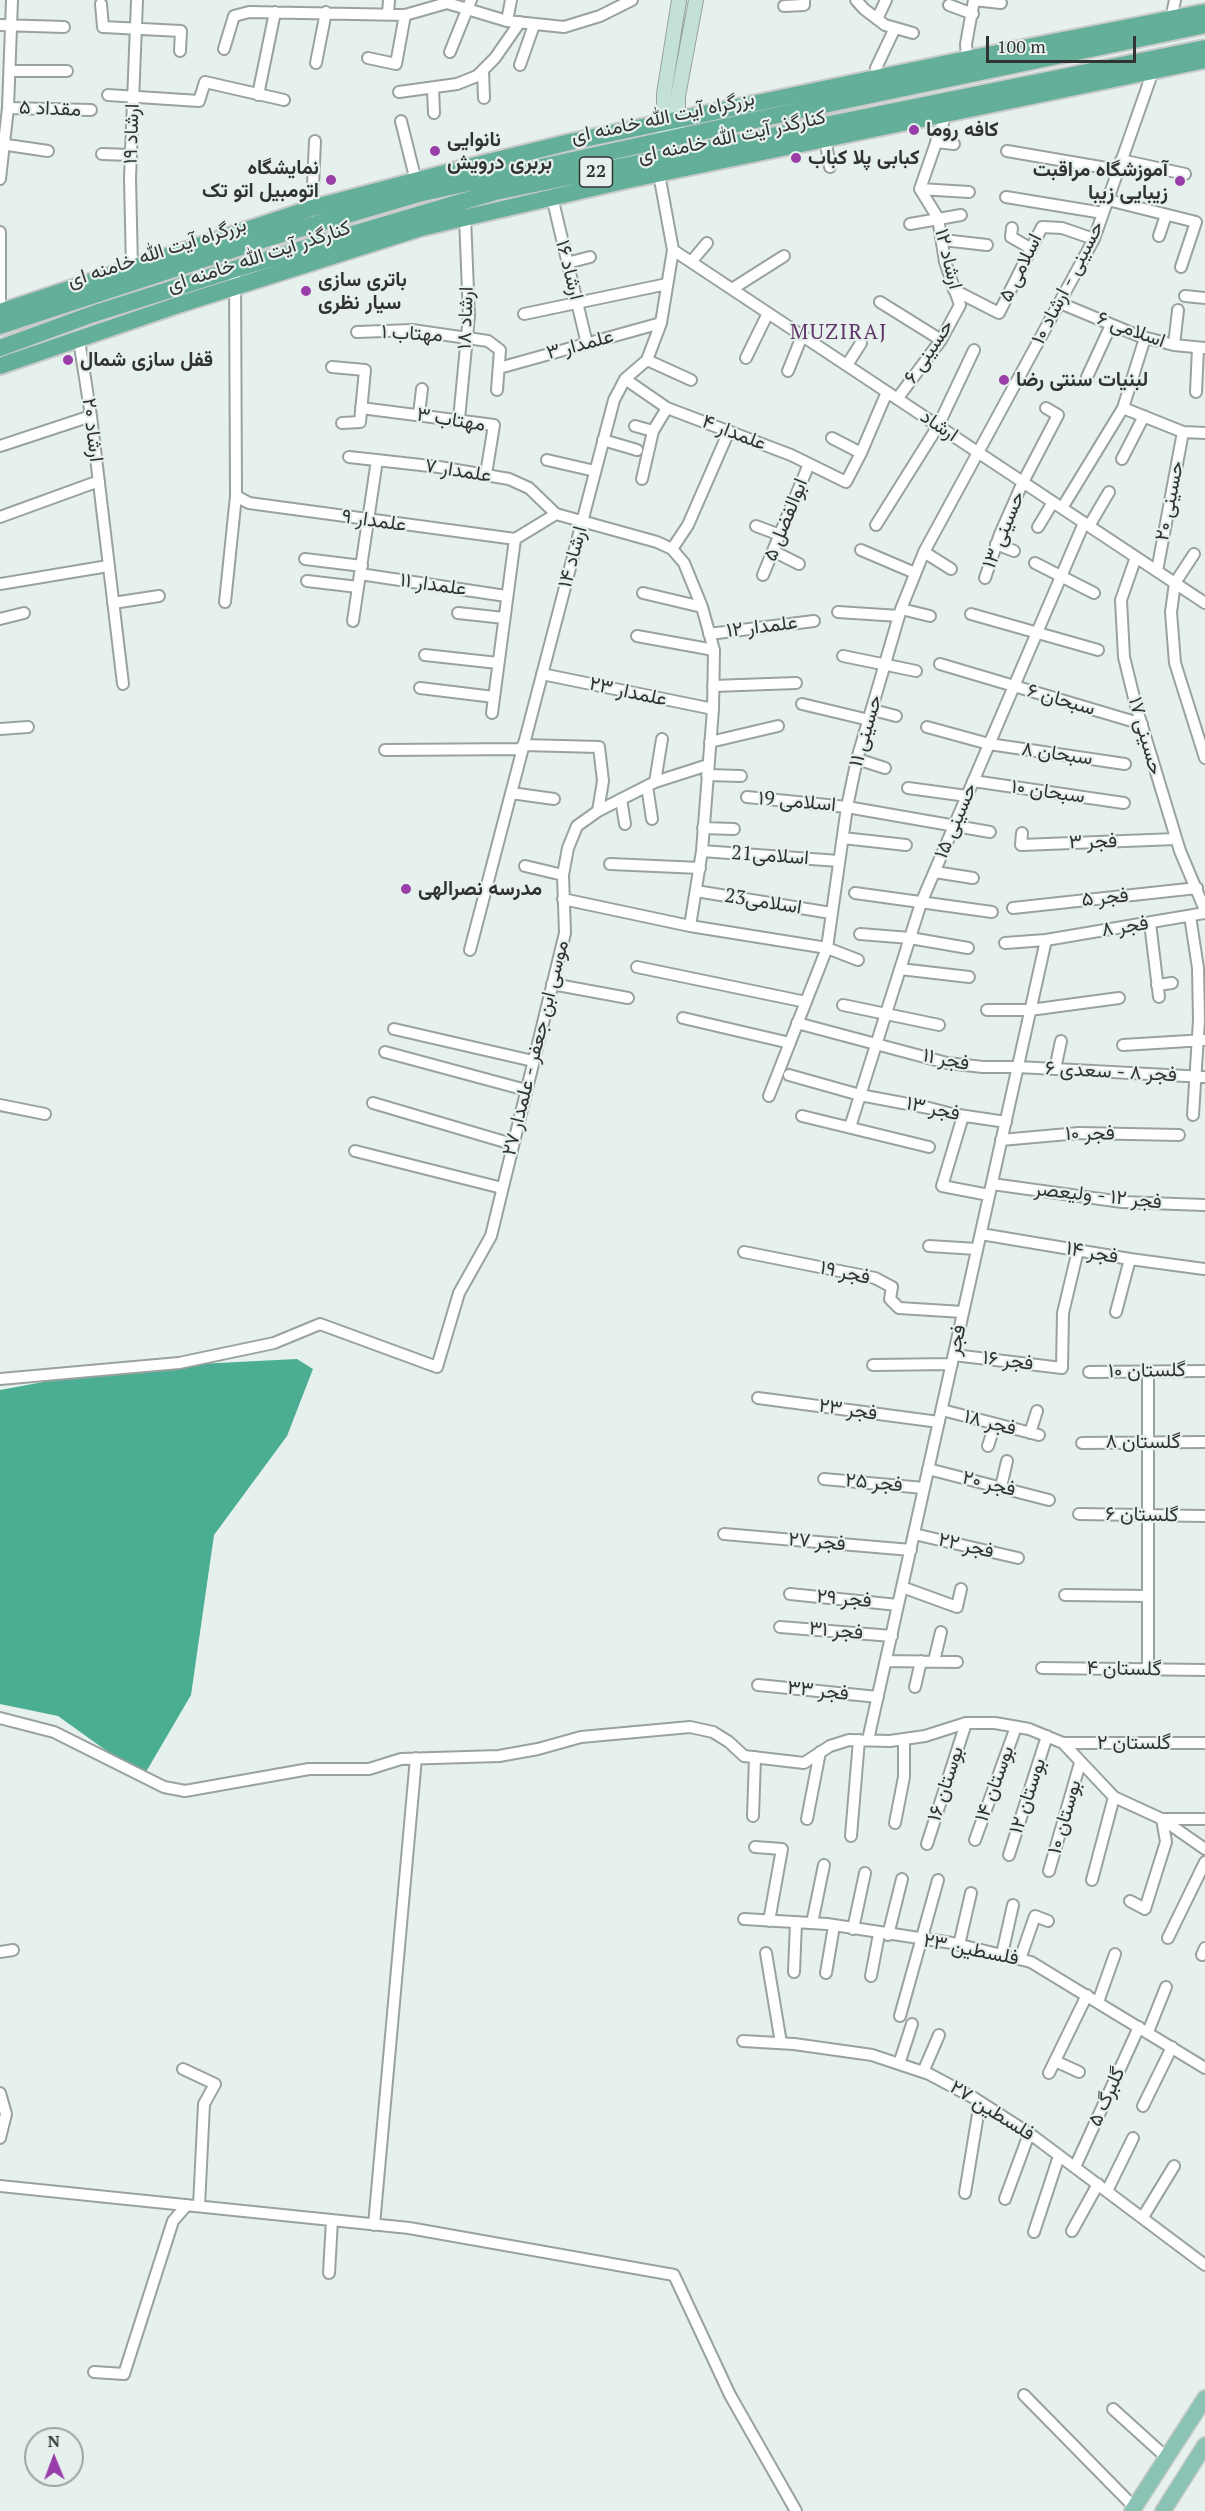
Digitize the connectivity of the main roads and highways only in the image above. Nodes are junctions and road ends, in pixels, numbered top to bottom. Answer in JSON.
{"nodes":[{"id":1,"x":679,"y":0,"type":"edge"},
{"id":2,"x":696,"y":0,"type":"edge"},
{"id":3,"x":1205,"y":12,"type":"edge"},
{"id":4,"x":1205,"y":25,"type":"edge"},
{"id":5,"x":1038,"y":44,"type":"junction"},
{"id":6,"x":1205,"y":48,"type":"edge"},
{"id":7,"x":1055,"y":56,"type":"junction"},
{"id":8,"x":1205,"y":60,"type":"edge"},
{"id":9,"x":1121,"y":71,"type":"junction"},
{"id":10,"x":817,"y":98,"type":"junction"},
{"id":11,"x":671,"y":115,"type":"junction"},
{"id":12,"x":792,"y":138,"type":"junction"},
{"id":13,"x":466,"y":175,"type":"junction"},
{"id":14,"x":495,"y":192,"type":"junction"},
{"id":15,"x":522,"y":196,"type":"junction"},
{"id":16,"x":369,"y":200,"type":"junction"},
{"id":17,"x":498,"y":209,"type":"junction"},
{"id":18,"x":418,"y":221,"type":"junction"},
{"id":19,"x":269,"y":230,"type":"junction"},
{"id":20,"x":189,"y":256,"type":"junction"},
{"id":21,"x":122,"y":305,"type":"junction"},
{"id":22,"x":1,"y":319,"type":"edge"},
{"id":23,"x":128,"y":322,"type":"junction"},
{"id":24,"x":0,"y":348,"type":"edge"},
{"id":25,"x":0,"y":366,"type":"edge"},
{"id":26,"x":1205,"y":2398,"type":"edge"},
{"id":27,"x":1204,"y":2447,"type":"edge"},
{"id":28,"x":1134,"y":2509,"type":"edge"},
{"id":29,"x":1163,"y":2511,"type":"edge"}],
"edges":[{"from":1,"to":11,"type":"main road"},
{"from":2,"to":11,"type":"main road"},
{"from":3,"to":5,"type":"highway","name":"کنارگذر آیت الله خامنه ای"},
{"from":4,"to":7,"type":"highway","name":"بزرگراه آیت الله خامنه ای","number":"22"},
{"from":5,"to":7,"type":"highway"},
{"from":5,"to":10,"type":"highway","name":"کنارگذر آیت الله خامنه ای"},
{"from":6,"to":9,"type":"highway","name":"بزرگراه آیت الله خامنه ای","number":"22"},
{"from":7,"to":10,"type":"highway","name":"بزرگراه آیت الله خامنه ای","number":"22"},
{"from":8,"to":9,"type":"highway","name":"کنارگذر آیت الله خامنه ای"},
{"from":9,"to":12,"type":"highway","name":"بزرگراه آیت الله خامنه ای","number":"22"},
{"from":9,"to":12,"type":"highway","name":"کنارگذر آیت الله خامنه ای"},
{"from":10,"to":11,"type":"highway","name":"بزرگراه آیت الله خامنه ای","number":"22"},
{"from":10,"to":11,"type":"highway","name":"کنارگذر آیت الله خامنه ای"},
{"from":11,"to":13,"type":"highway","name":"بزرگراه آیت الله خامنه ای","number":"22"},
{"from":11,"to":13,"type":"highway","name":"کنارگذر آیت الله خامنه ای"},
{"from":12,"to":15,"type":"highway","name":"بزرگراه آیت الله خامنه ای","number":"22"},
{"from":12,"to":15,"type":"highway","name":"کنارگذر آیت الله خامنه ای"},
{"from":13,"to":16,"type":"highway","name":"بزرگراه آیت الله خامنه ای","number":"22"},
{"from":13,"to":16,"type":"highway","name":"کنارگذر آیت الله خامنه ای"},
{"from":14,"to":15,"type":"highway","name":"بزرگراه آیت الله خامنه ای","number":"22"},
{"from":14,"to":17,"type":"highway"},
{"from":14,"to":18,"type":"highway","name":"بزرگراه آیت الله خامنه ای","number":"22"},
{"from":15,"to":17,"type":"highway","name":"کنارگذر آیت الله خامنه ای"},
{"from":16,"to":19,"type":"highway","name":"بزرگراه آیت الله خامنه ای","number":"22"},
{"from":16,"to":19,"type":"highway","name":"کنارگذر آیت الله خامنه ای"},
{"from":17,"to":18,"type":"highway","name":"کنارگذر آیت الله خامنه ای"},
{"from":18,"to":21,"type":"highway","name":"بزرگراه آیت الله خامنه ای","number":"22"},
{"from":18,"to":23,"type":"highway","name":"کنارگذر آیت الله خامنه ای"},
{"from":19,"to":20,"type":"highway","name":"بزرگراه آیت الله خامنه ای","number":"22"},
{"from":20,"to":22,"type":"highway","name":"بزرگراه آیت الله خامنه ای","number":"22"},
{"from":20,"to":22,"type":"highway","name":"کنارگذر آیت الله خامنه ای"},
{"from":21,"to":23,"type":"highway"},
{"from":21,"to":24,"type":"highway","name":"بزرگراه آیت الله خامنه ای","number":"22"},
{"from":23,"to":25,"type":"highway","name":"کنارگذر آیت الله خامنه ای"},
{"from":26,"to":28,"type":"main road"},
{"from":27,"to":29,"type":"main road"}]}
